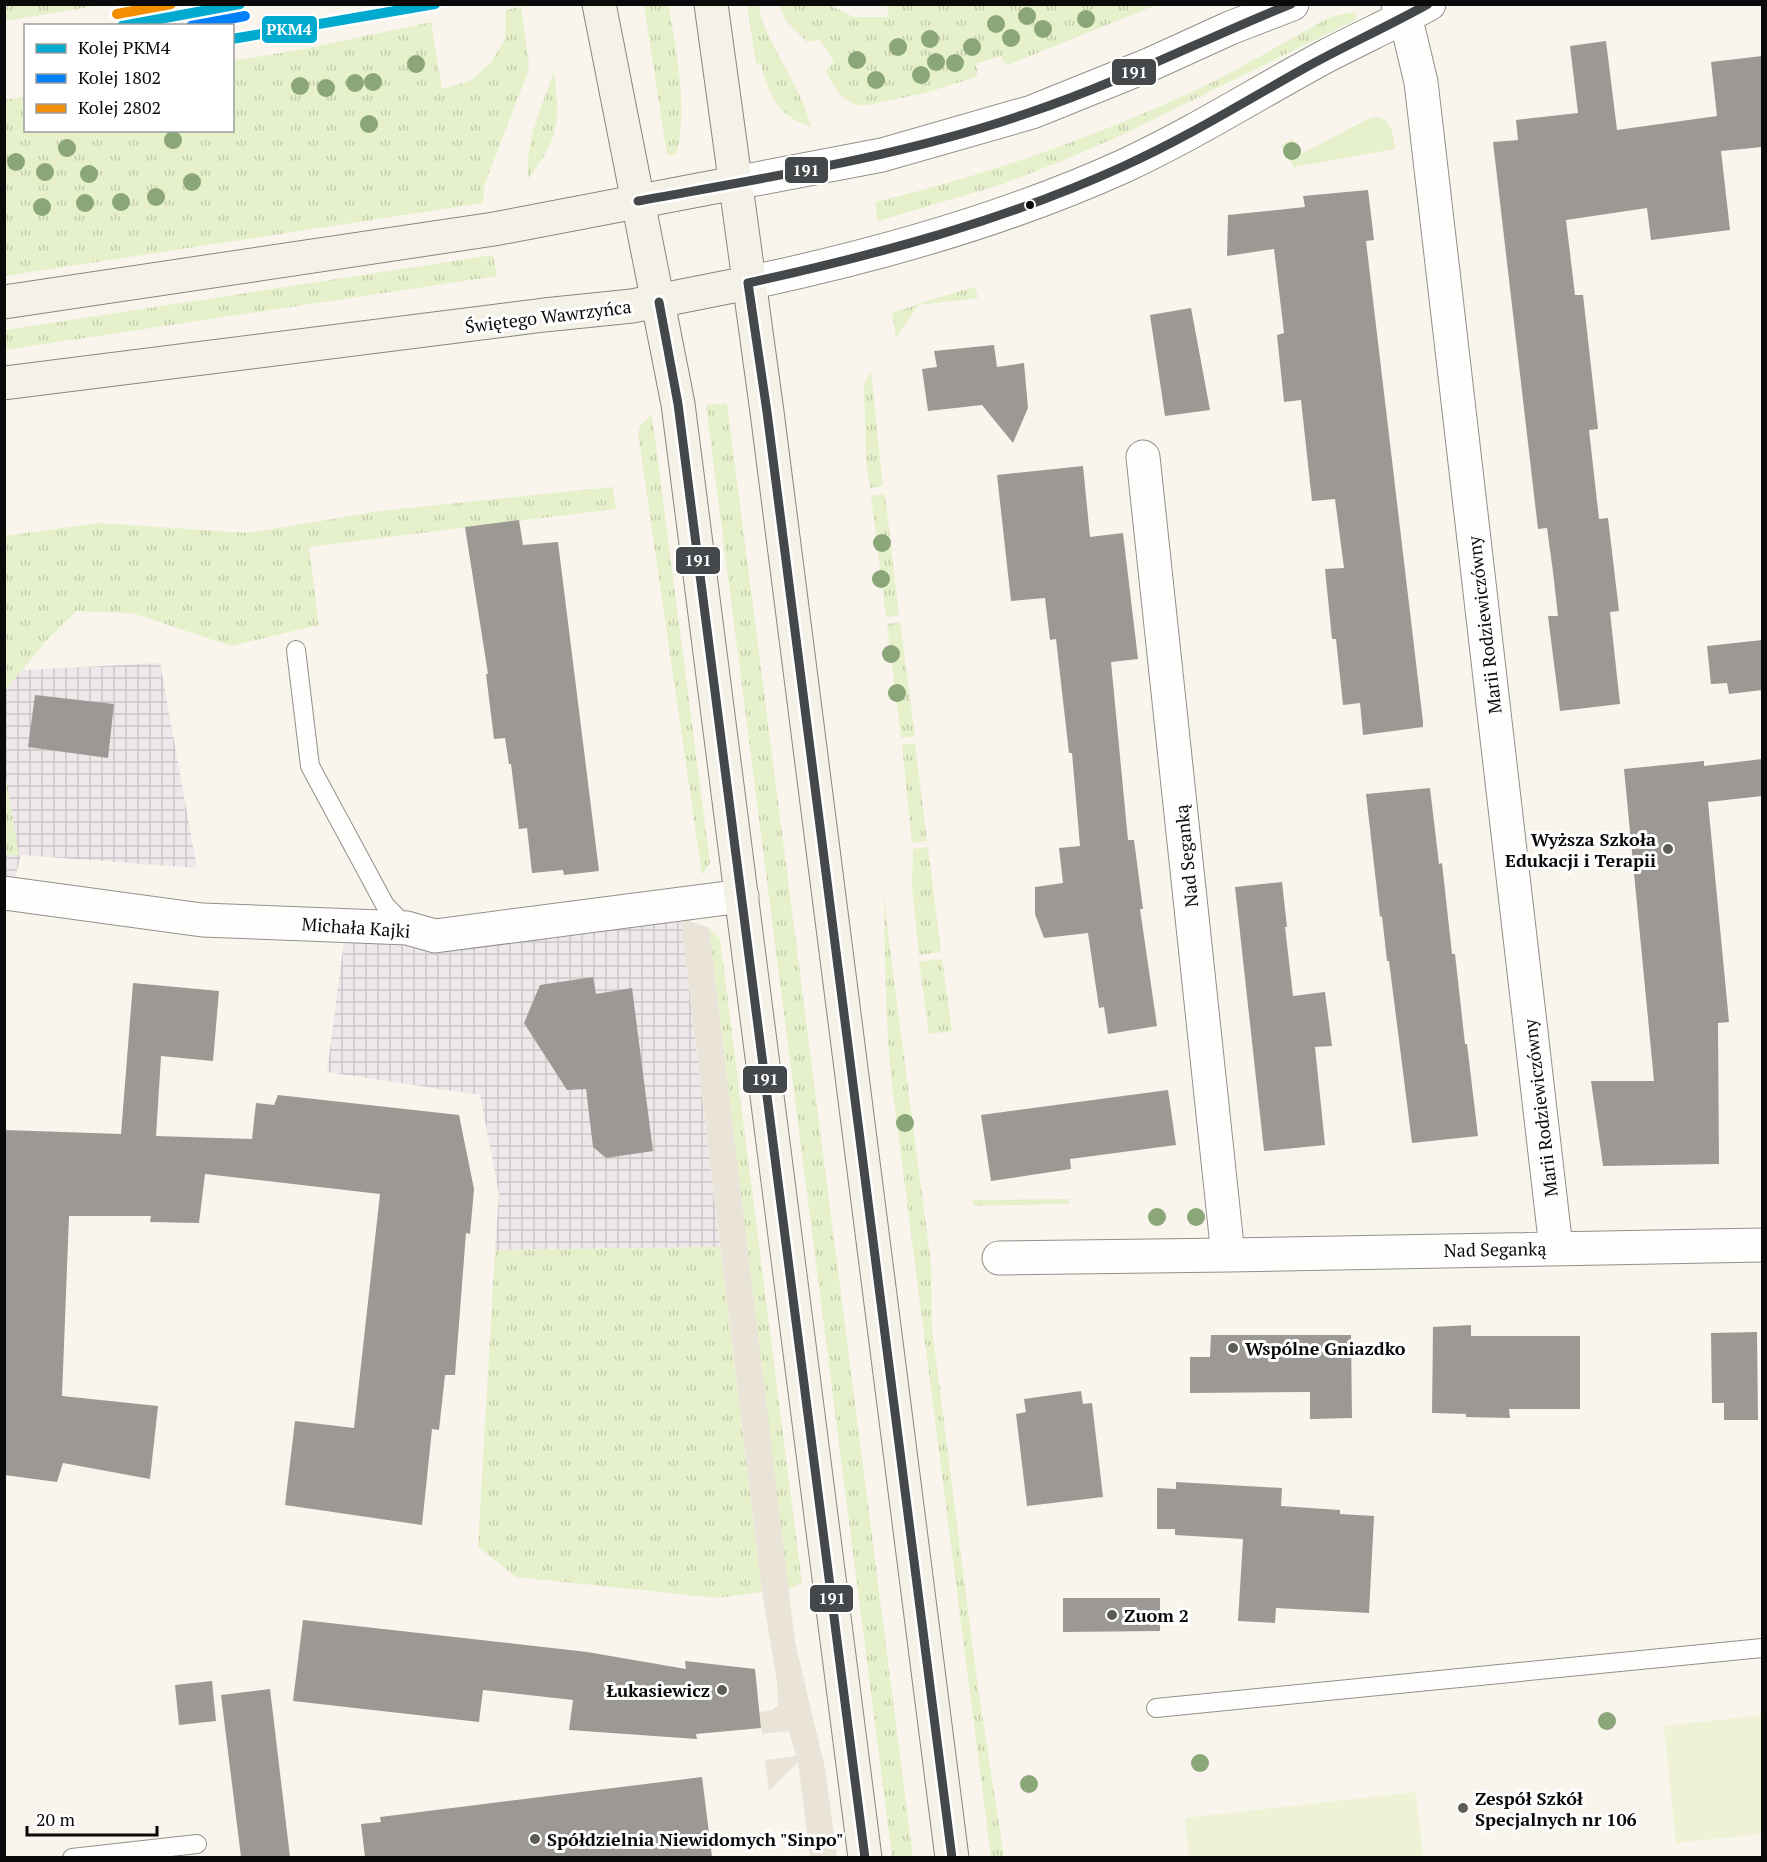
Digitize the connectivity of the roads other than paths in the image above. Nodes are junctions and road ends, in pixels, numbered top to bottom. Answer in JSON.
{"nodes":[{"id":1,"x":599,"y":4,"type":"edge"},
{"id":2,"x":711,"y":4,"type":"edge"},
{"id":3,"x":1292,"y":4,"type":"edge"},
{"id":4,"x":1411,"y":9,"type":"edge"},
{"id":5,"x":735,"y":183,"type":"junction"},
{"id":6,"x":638,"y":201,"type":"junction"},
{"id":7,"x":748,"y":284,"type":"junction"},
{"id":8,"x":4,"y":302,"type":"edge"},
{"id":9,"x":659,"y":302,"type":"junction"},
{"id":10,"x":4,"y":384,"type":"edge"},
{"id":11,"x":1143,"y":457,"type":"dead end"},
{"id":12,"x":296,"y":650,"type":"dead end"},
{"id":13,"x":4,"y":893,"type":"edge"},
{"id":14,"x":742,"y":896,"type":"junction"},
{"id":15,"x":407,"y":928,"type":"junction"},
{"id":16,"x":1762,"y":1245,"type":"edge"},
{"id":17,"x":1556,"y":1248,"type":"junction"},
{"id":18,"x":1228,"y":1255,"type":"junction"},
{"id":19,"x":999,"y":1258,"type":"dead end"},
{"id":20,"x":1762,"y":1648,"type":"edge"},
{"id":21,"x":1156,"y":1708,"type":"dead end"},
{"id":22,"x":197,"y":1844,"type":"dead end"},
{"id":23,"x":72,"y":1857,"type":"edge"},
{"id":24,"x":865,"y":1857,"type":"edge"},
{"id":25,"x":952,"y":1857,"type":"edge"}],
"edges":[{"from":1,"to":6,"type":"main road"},
{"from":2,"to":5,"type":"main road"},
{"from":3,"to":5,"type":"street"},
{"from":4,"to":7,"type":"street","name":"Świętego Wawrzyńca"},
{"from":4,"to":17,"type":"street","name":"Marii Rodziewiczówny"},
{"from":5,"to":6,"type":"main road"},
{"from":5,"to":7,"type":"main road"},
{"from":6,"to":8,"type":"main road"},
{"from":6,"to":9,"type":"main road"},
{"from":7,"to":9,"type":"main road","name":"Świętego Wawrzyńca"},
{"from":7,"to":25,"type":"main road"},
{"from":9,"to":10,"type":"main road","name":"Świętego Wawrzyńca"},
{"from":9,"to":14,"type":"main road"},
{"from":11,"to":18,"type":"street","name":"Nad Seganką"},
{"from":12,"to":15,"type":"lane"},
{"from":13,"to":15,"type":"street","name":"Michała Kajki"},
{"from":14,"to":15,"type":"street","name":"Michała Kajki"},
{"from":14,"to":24,"type":"main road"},
{"from":16,"to":17,"type":"street","name":"Nad Seganką"},
{"from":17,"to":18,"type":"street","name":"Nad Seganką"},
{"from":18,"to":19,"type":"street","name":"Nad Seganką"},
{"from":20,"to":21,"type":"lane"},
{"from":22,"to":23,"type":"lane"}]}
